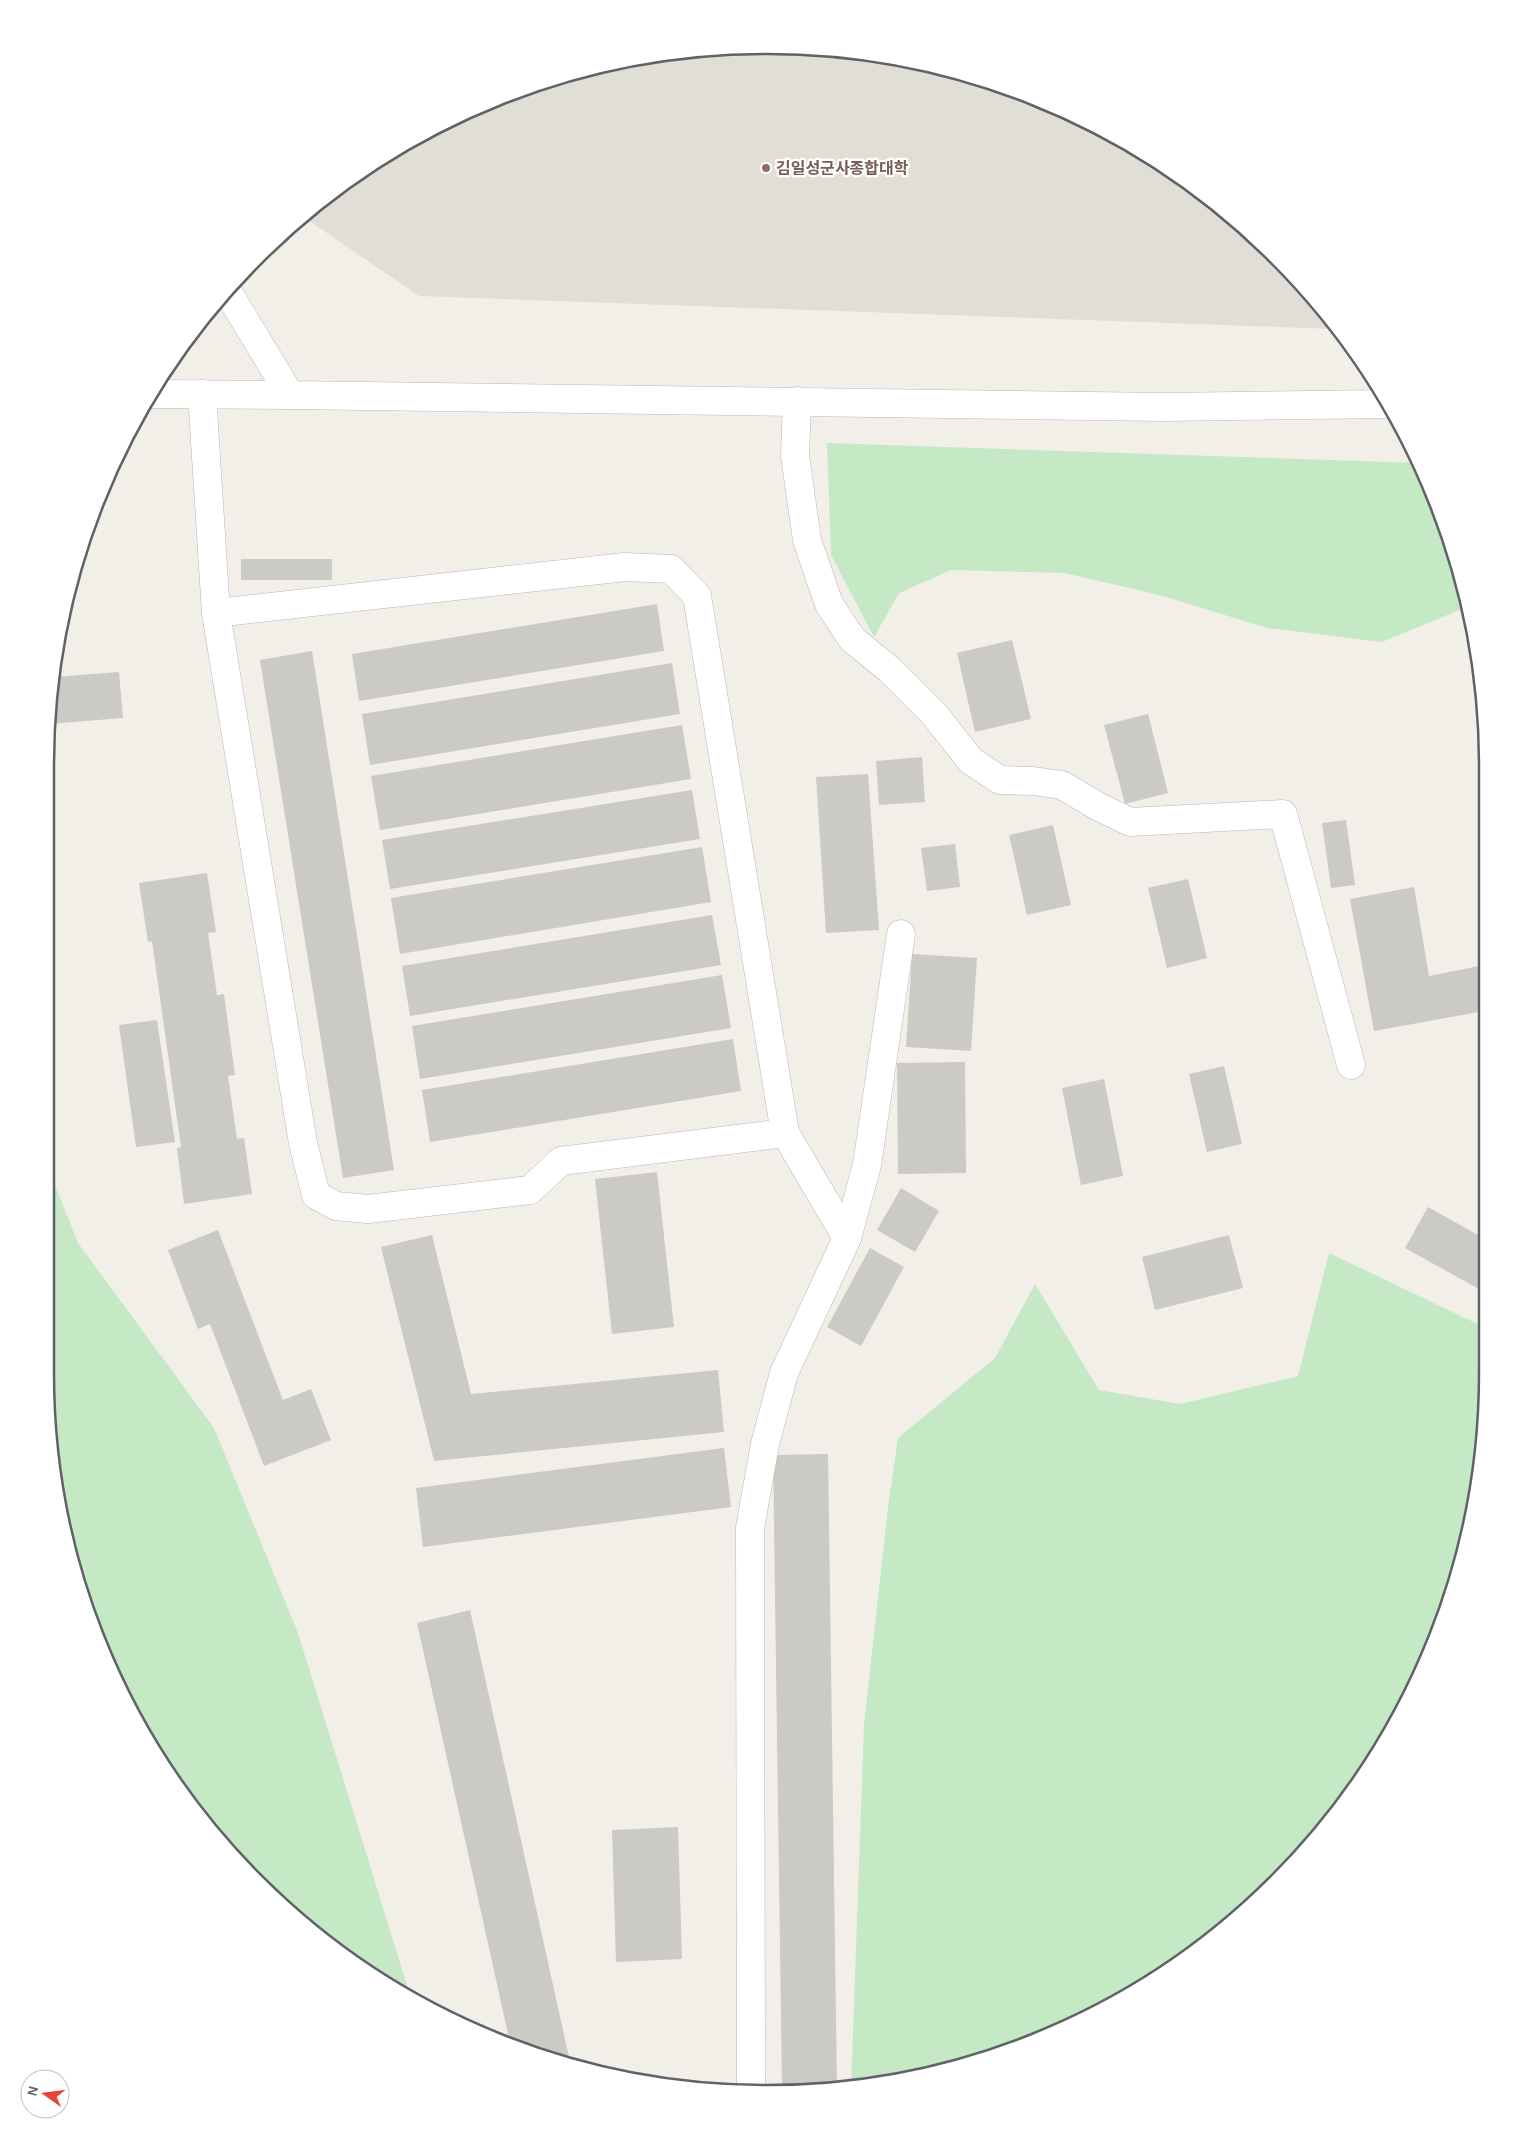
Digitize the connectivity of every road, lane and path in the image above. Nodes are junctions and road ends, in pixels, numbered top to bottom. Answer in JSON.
{"nodes":[{"id":1,"x":231,"y":297,"type":"edge"},
{"id":2,"x":159,"y":394,"type":"edge"},
{"id":3,"x":202,"y":394,"type":"junction"},
{"id":4,"x":290,"y":395,"type":"junction"},
{"id":5,"x":797,"y":401,"type":"junction"},
{"id":6,"x":1380,"y":404,"type":"edge"},
{"id":7,"x":216,"y":613,"type":"junction"},
{"id":8,"x":901,"y":934,"type":"dead end"},
{"id":9,"x":1351,"y":1065,"type":"dead end"},
{"id":10,"x":785,"y":1133,"type":"junction"},
{"id":11,"x":847,"y":1238,"type":"junction"},
{"id":12,"x":751,"y":2085,"type":"edge"}],
"edges":[{"from":1,"to":4,"type":"street"},
{"from":2,"to":3,"type":"street"},
{"from":3,"to":4,"type":"street"},
{"from":3,"to":7,"type":"street"},
{"from":4,"to":5,"type":"street"},
{"from":5,"to":6,"type":"street"},
{"from":5,"to":9,"type":"street"},
{"from":7,"to":10,"type":"street"},
{"from":7,"to":10,"type":"street"},
{"from":8,"to":11,"type":"street"},
{"from":10,"to":11,"type":"street"},
{"from":11,"to":12,"type":"street"}]}
